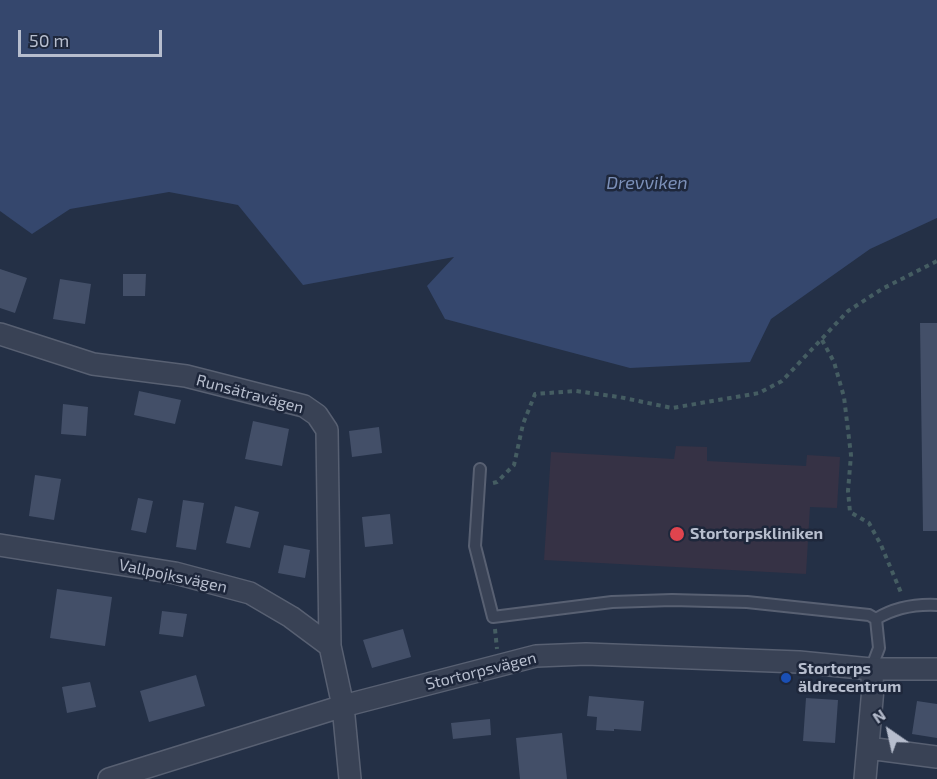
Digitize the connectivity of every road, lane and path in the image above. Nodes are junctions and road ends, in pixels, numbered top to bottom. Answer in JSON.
{"nodes":[{"id":1,"x":937,"y":261,"type":"edge"},
{"id":2,"x":0,"y":334,"type":"edge"},
{"id":3,"x":822,"y":340,"type":"junction"},
{"id":4,"x":480,"y":469,"type":"dead end"},
{"id":5,"x":480,"y":488,"type":"junction"},
{"id":6,"x":0,"y":545,"type":"edge"},
{"id":7,"x":937,"y":605,"type":"edge"},
{"id":8,"x":907,"y":608,"type":"junction"},
{"id":9,"x":494,"y":617,"type":"junction"},
{"id":10,"x":876,"y":619,"type":"junction"},
{"id":11,"x":330,"y":646,"type":"junction"},
{"id":12,"x":497,"y":651,"type":"dead end"},
{"id":13,"x":872,"y":669,"type":"junction"},
{"id":14,"x":937,"y":669,"type":"edge"},
{"id":15,"x":343,"y":706,"type":"junction"},
{"id":16,"x":868,"y":748,"type":"junction"},
{"id":17,"x":937,"y":757,"type":"edge"},
{"id":18,"x":138,"y":775,"type":"edge"},
{"id":19,"x":109,"y":779,"type":"edge"},
{"id":20,"x":350,"y":779,"type":"edge"},
{"id":21,"x":865,"y":779,"type":"edge"}],
"edges":[{"from":1,"to":3,"type":"path"},
{"from":2,"to":11,"type":"street","name":"Runsätravägen"},
{"from":3,"to":5,"type":"path"},
{"from":3,"to":8,"type":"path"},
{"from":4,"to":5,"type":"lane"},
{"from":5,"to":9,"type":"lane"},
{"from":6,"to":11,"type":"street","name":"Vallpojksvägen"},
{"from":7,"to":8,"type":"lane"},
{"from":8,"to":10,"type":"lane"},
{"from":9,"to":10,"type":"lane"},
{"from":9,"to":12,"type":"path"},
{"from":10,"to":13,"type":"lane"},
{"from":11,"to":15,"type":"street","name":"Runsätravägen"},
{"from":13,"to":14,"type":"street","name":"Stortorpsvägen"},
{"from":13,"to":15,"type":"street","name":"Stortorpsvägen"},
{"from":13,"to":16,"type":"street"},
{"from":15,"to":18,"type":"street","name":"Stortorpsvägen"},
{"from":15,"to":20,"type":"street","name":"Runsätravägen"},
{"from":16,"to":17,"type":"street"},
{"from":16,"to":21,"type":"street"},
{"from":18,"to":19,"type":"street","name":"Stortorpsvägen"}]}
